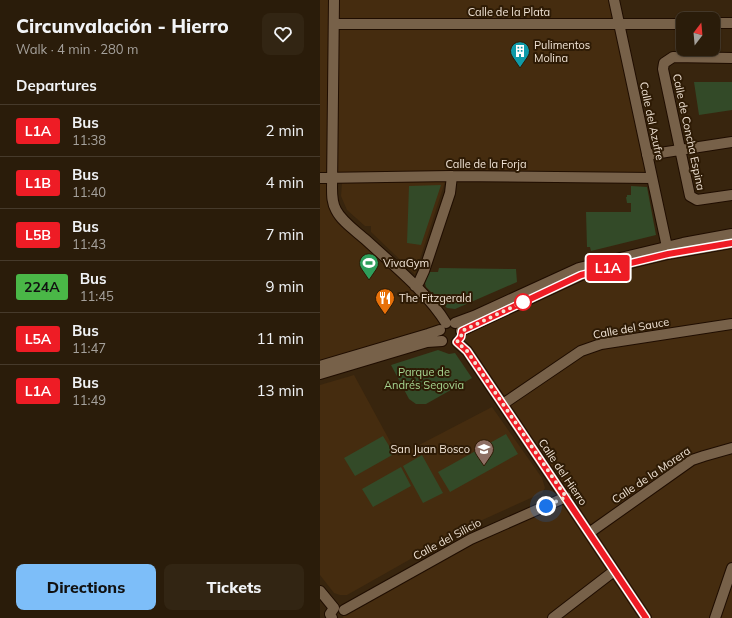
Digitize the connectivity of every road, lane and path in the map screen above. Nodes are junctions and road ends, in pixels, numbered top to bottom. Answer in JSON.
{"nodes":[{"id":1,"x":334,"y":0,"type":"edge"},
{"id":2,"x":614,"y":0,"type":"edge"},
{"id":3,"x":720,"y":23,"type":"edge"},
{"id":4,"x":732,"y":23,"type":"edge"},
{"id":5,"x":334,"y":24,"type":"junction"},
{"id":6,"x":619,"y":24,"type":"junction"},
{"id":7,"x":676,"y":24,"type":"edge"},
{"id":8,"x":732,"y":58,"type":"edge"},
{"id":9,"x":732,"y":142,"type":"edge"},
{"id":10,"x":680,"y":150,"type":"junction"},
{"id":11,"x":647,"y":155,"type":"junction"},
{"id":12,"x":452,"y":176,"type":"junction"},
{"id":13,"x":320,"y":178,"type":"edge"},
{"id":14,"x":332,"y":178,"type":"junction"},
{"id":15,"x":652,"y":178,"type":"junction"},
{"id":16,"x":732,"y":195,"type":"edge"},
{"id":17,"x":732,"y":234,"type":"edge"},
{"id":18,"x":732,"y":243,"type":"edge"},
{"id":19,"x":667,"y":247,"type":"junction"},
{"id":20,"x":416,"y":286,"type":"junction"},
{"id":21,"x":732,"y":324,"type":"edge"},
{"id":22,"x":447,"y":325,"type":"junction"},
{"id":23,"x":462,"y":331,"type":"junction"},
{"id":24,"x":442,"y":340,"type":"junction"},
{"id":25,"x":457,"y":342,"type":"junction"},
{"id":26,"x":320,"y":366,"type":"edge"},
{"id":27,"x":320,"y":374,"type":"edge"},
{"id":28,"x":503,"y":404,"type":"junction"},
{"id":29,"x":732,"y":448,"type":"edge"},
{"id":30,"x":566,"y":497,"type":"junction"},
{"id":31,"x":589,"y":533,"type":"junction"},
{"id":32,"x":732,"y":568,"type":"edge"},
{"id":33,"x":614,"y":571,"type":"junction"},
{"id":34,"x":320,"y":591,"type":"edge"},
{"id":35,"x":336,"y":615,"type":"edge"},
{"id":36,"x":553,"y":618,"type":"edge"},
{"id":37,"x":646,"y":618,"type":"edge"},
{"id":38,"x":715,"y":618,"type":"edge"}],
"edges":[{"from":1,"to":5,"type":"street"},
{"from":2,"to":6,"type":"street","name":"Calle del Azufre"},
{"from":3,"to":4,"type":"street"},
{"from":5,"to":6,"type":"street","name":"Calle de la Plata"},
{"from":5,"to":14,"type":"street"},
{"from":6,"to":7,"type":"street","name":"Calle de la Plata"},
{"from":6,"to":11,"type":"street","name":"Calle del Azufre"},
{"from":8,"to":10,"type":"street","name":"Calle de Concha Espina"},
{"from":9,"to":10,"type":"street"},
{"from":10,"to":11,"type":"street"},
{"from":10,"to":16,"type":"street","name":"Calle de Concha Espina"},
{"from":11,"to":15,"type":"street","name":"Calle del Azufre"},
{"from":12,"to":14,"type":"street","name":"Calle de la Forja"},
{"from":12,"to":15,"type":"street","name":"Calle de la Forja"},
{"from":12,"to":20,"type":"street"},
{"from":13,"to":14,"type":"street","name":"Calle de la Forja"},
{"from":14,"to":20,"type":"street"},
{"from":15,"to":19,"type":"street","name":"Calle del Azufre"},
{"from":17,"to":19,"type":"street"},
{"from":18,"to":23,"type":"street"},
{"from":19,"to":22,"type":"street"},
{"from":20,"to":22,"type":"street"},
{"from":21,"to":28,"type":"street","name":"Calle del Sauce"},
{"from":22,"to":23,"type":"street"},
{"from":22,"to":24,"type":"street"},
{"from":22,"to":26,"type":"street"},
{"from":23,"to":25,"type":"street"},
{"from":24,"to":25,"type":"street"},
{"from":24,"to":27,"type":"street"},
{"from":25,"to":28,"type":"street","name":"Calle del Hierro"},
{"from":28,"to":30,"type":"street","name":"Calle del Hierro"},
{"from":29,"to":31,"type":"street","name":"Calle de la Morera"},
{"from":30,"to":31,"type":"street","name":"Calle del Hierro"},
{"from":30,"to":35,"type":"street","name":"Calle del Silicio"},
{"from":31,"to":33,"type":"street","name":"Calle del Hierro"},
{"from":32,"to":38,"type":"street"},
{"from":33,"to":36,"type":"street"},
{"from":33,"to":37,"type":"street","name":"Calle del Hierro"},
{"from":34,"to":35,"type":"street"}]}
